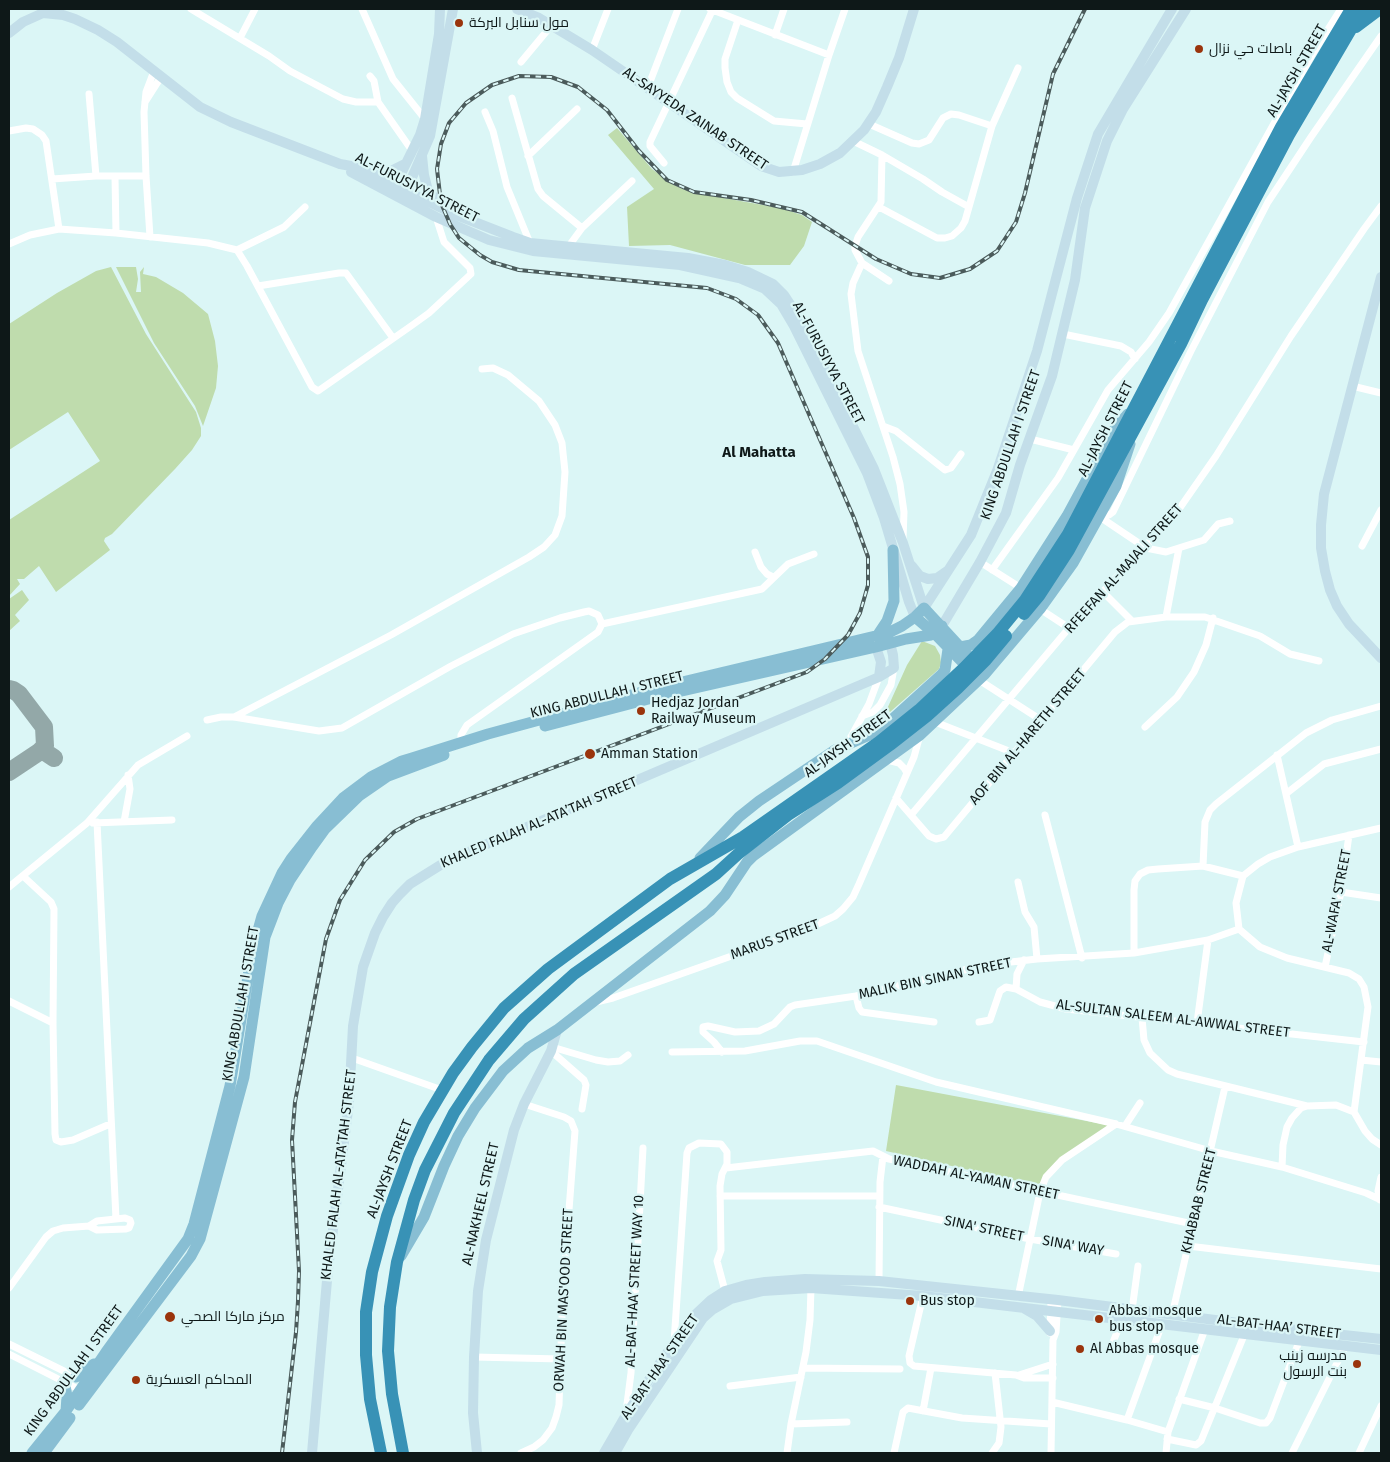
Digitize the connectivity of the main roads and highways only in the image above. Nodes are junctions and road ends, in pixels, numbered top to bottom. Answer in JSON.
{"nodes":[{"id":1,"x":1351,"y":9,"type":"edge"},
{"id":2,"x":1363,"y":9,"type":"edge"},
{"id":3,"x":1380,"y":9,"type":"edge"},
{"id":4,"x":1350,"y":31,"type":"junction"},
{"id":5,"x":1133,"y":410,"type":"junction"},
{"id":6,"x":1109,"y":487,"type":"junction"},
{"id":7,"x":898,"y":547,"type":"road end"},
{"id":8,"x":924,"y":608,"type":"joint"},
{"id":9,"x":915,"y":617,"type":"junction"},
{"id":10,"x":938,"y":630,"type":"junction"},
{"id":11,"x":877,"y":642,"type":"junction"},
{"id":12,"x":954,"y":648,"type":"junction"},
{"id":13,"x":982,"y":677,"type":"junction"},
{"id":14,"x":462,"y":746,"type":"junction"},
{"id":15,"x":743,"y":858,"type":"junction"},
{"id":16,"x":689,"y":868,"type":"junction"},
{"id":17,"x":397,"y":1262,"type":"junction"},
{"id":18,"x":64,"y":1381,"type":"road end"},
{"id":19,"x":85,"y":1386,"type":"junction"},
{"id":20,"x":66,"y":1411,"type":"junction"},
{"id":21,"x":380,"y":1448,"type":"edge"},
{"id":22,"x":402,"y":1448,"type":"edge"},
{"id":23,"x":32,"y":1453,"type":"edge"},
{"id":24,"x":44,"y":1453,"type":"edge"}],
"edges":[{"from":1,"to":5,"type":"highway","name":"AL-JAYSH STREET"},
{"from":2,"to":4,"type":"highway","name":"AL-JAYSH STREET"},
{"from":3,"to":4,"type":"highway"},
{"from":4,"to":6,"type":"highway","name":"AL-JAYSH STREET"},
{"from":5,"to":6,"type":"highway","name":"AL-JAYSH STREET"},
{"from":5,"to":12,"type":"main road"},
{"from":6,"to":13,"type":"main road"},
{"from":6,"to":15,"type":"highway","name":"AL-JAYSH STREET"},
{"from":6,"to":16,"type":"highway","name":"AL-JAYSH STREET"},
{"from":7,"to":11,"type":"main road"},
{"from":8,"to":9,"type":"main road","name":"KING ABDULLAH I STREET"},
{"from":8,"to":10,"type":"main road","name":"AL-FURUSIYYA STREET"},
{"from":9,"to":10,"type":"main road","name":"AL-FURUSIYYA STREET"},
{"from":9,"to":11,"type":"main road","name":"KING ABDULLAH I STREET"},
{"from":10,"to":11,"type":"main road","name":"KING ABDULLAH I STREET"},
{"from":10,"to":12,"type":"main road","name":"AL-FURUSIYYA STREET"},
{"from":11,"to":14,"type":"main road","name":"KING ABDULLAH I STREET"},
{"from":12,"to":13,"type":"main road","name":"AL-FURUSIYYA STREET"},
{"from":12,"to":16,"type":"main road"},
{"from":13,"to":15,"type":"main road"},
{"from":14,"to":19,"type":"main road","name":"KING ABDULLAH I STREET"},
{"from":14,"to":19,"type":"main road","name":"KING ABDULLAH I STREET"},
{"from":15,"to":17,"type":"main road"},
{"from":15,"to":17,"type":"highway","name":"AL-JAYSH STREET"},
{"from":16,"to":21,"type":"highway","name":"AL-JAYSH STREET"},
{"from":17,"to":22,"type":"highway","name":"AL-JAYSH STREET"},
{"from":18,"to":20,"type":"main road"},
{"from":19,"to":20,"type":"main road","name":"KING ABDULLAH I STREET"},
{"from":19,"to":24,"type":"main road","name":"KING ABDULLAH I STREET"},
{"from":20,"to":23,"type":"main road","name":"KING ABDULLAH I STREET"}]}
